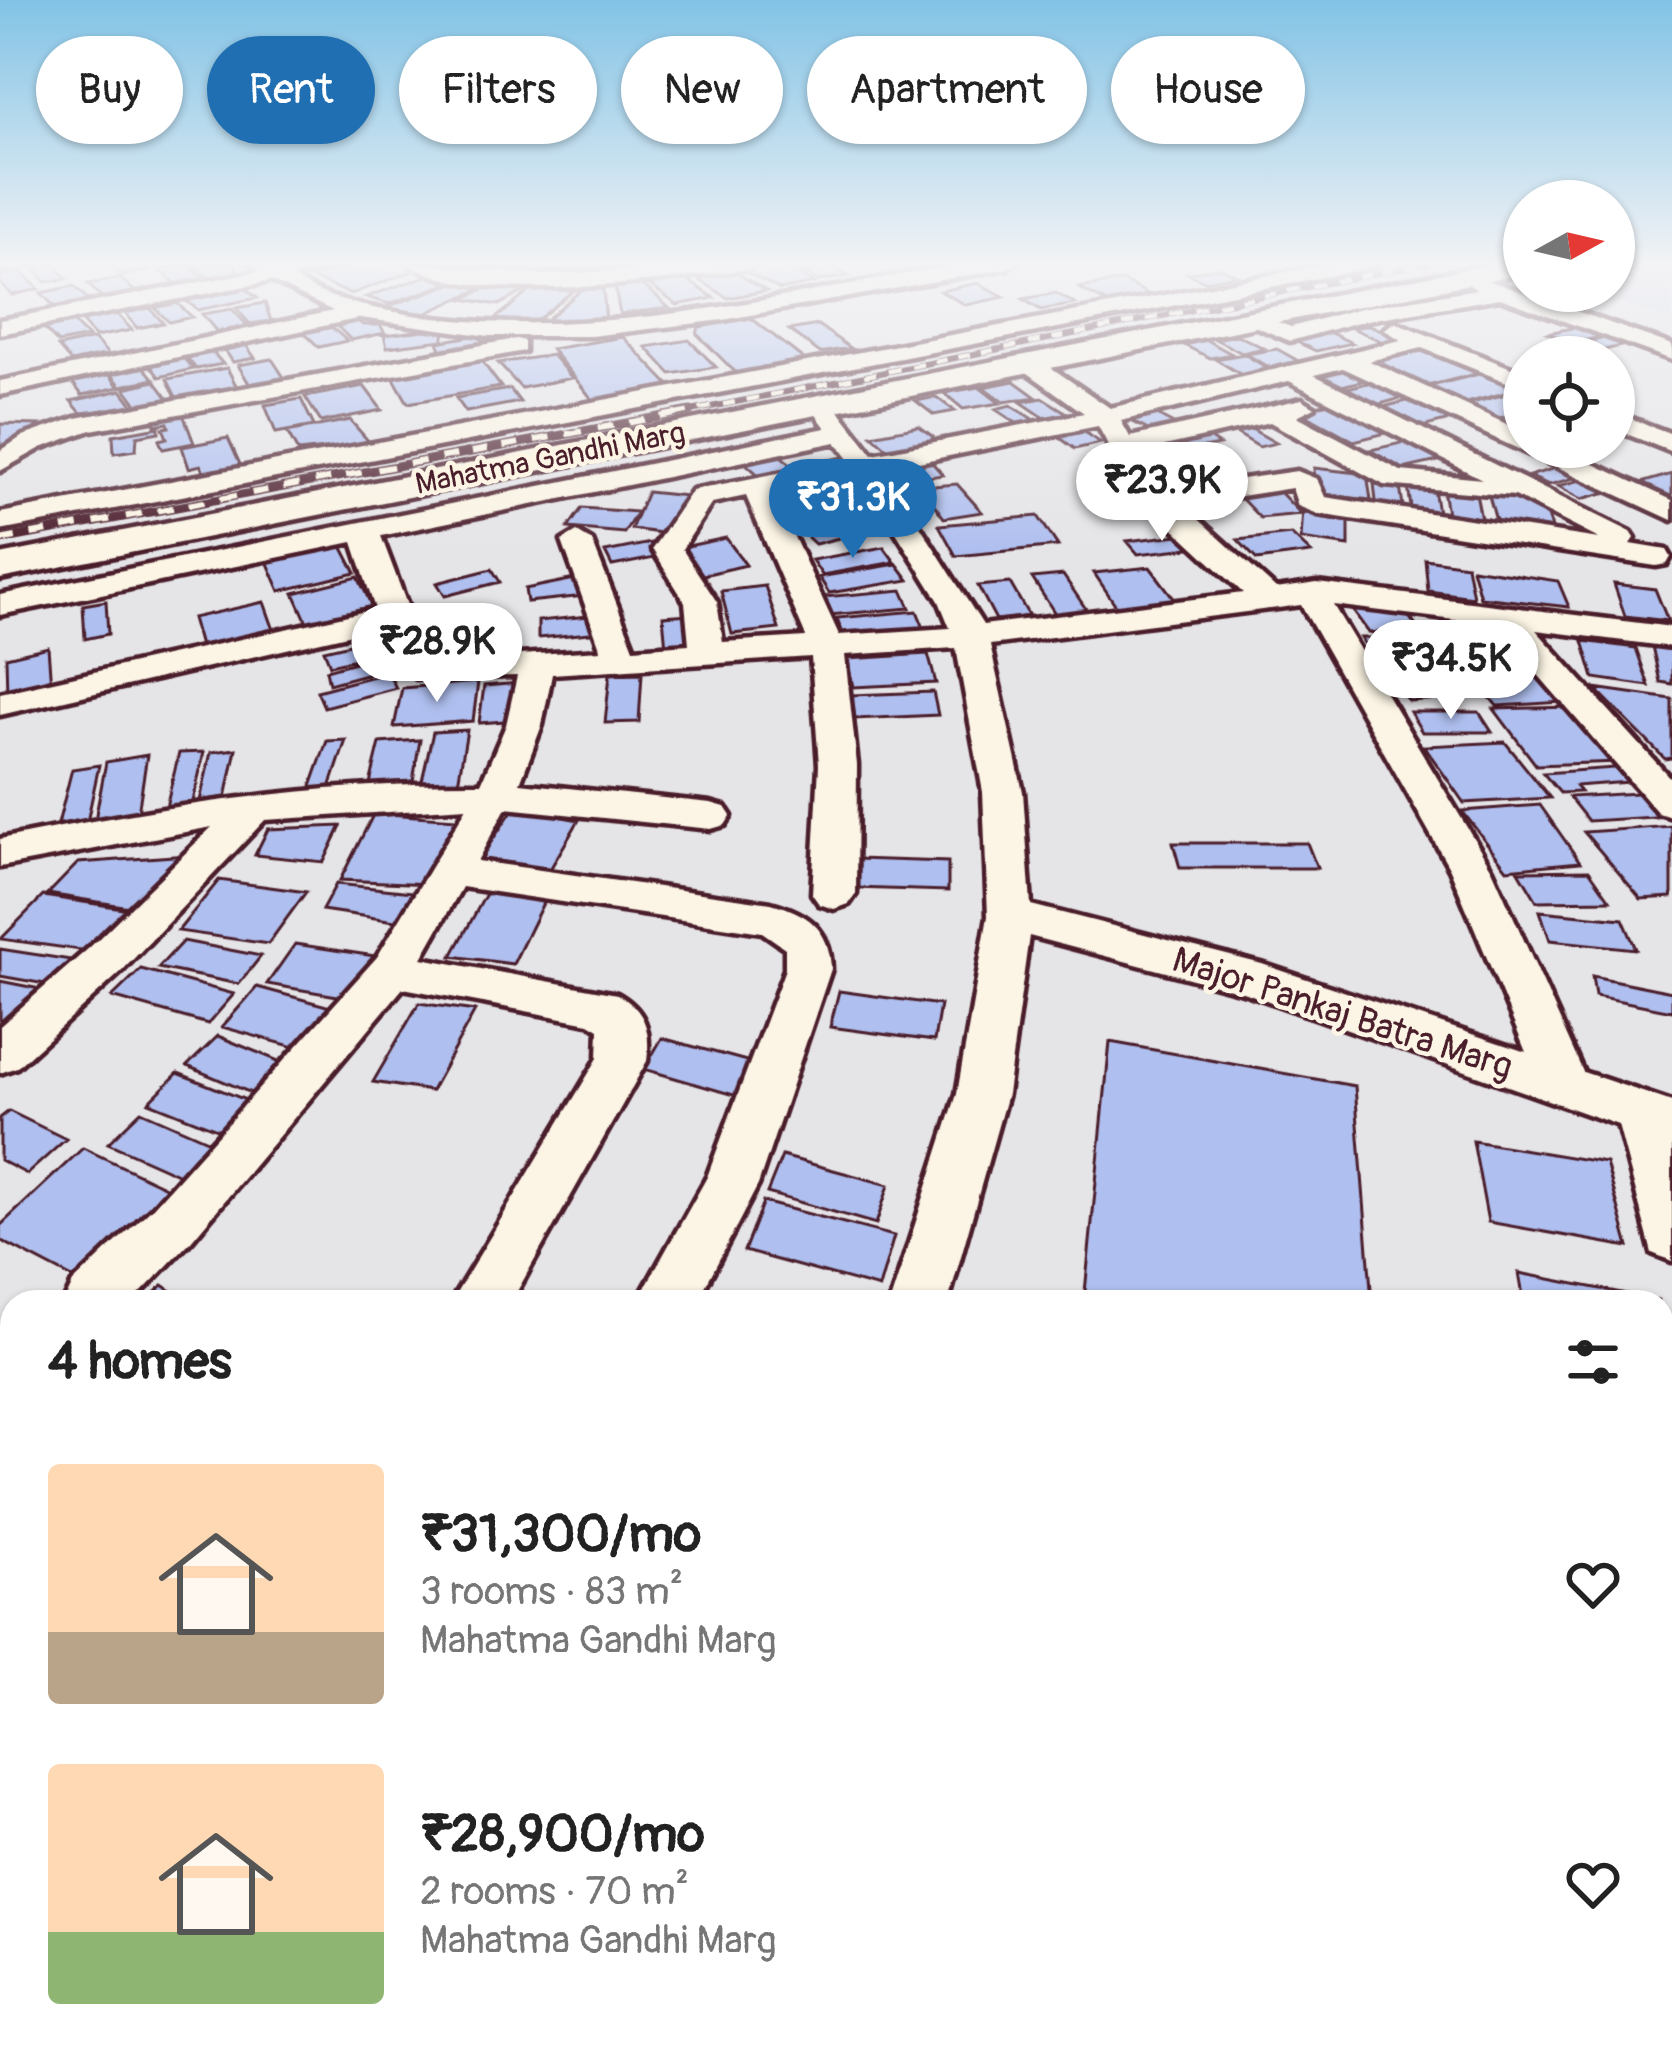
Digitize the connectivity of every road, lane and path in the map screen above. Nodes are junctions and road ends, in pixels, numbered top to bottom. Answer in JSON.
{"nodes":[{"id":1,"x":141,"y":358,"type":"edge"},
{"id":2,"x":451,"y":358,"type":"edge"},
{"id":3,"x":942,"y":358,"type":"edge"},
{"id":4,"x":950,"y":358,"type":"edge"},
{"id":5,"x":975,"y":358,"type":"edge"},
{"id":6,"x":1003,"y":358,"type":"edge"},
{"id":7,"x":1348,"y":358,"type":"edge"},
{"id":8,"x":1468,"y":358,"type":"edge"},
{"id":9,"x":1472,"y":358,"type":"edge"},
{"id":10,"x":1344,"y":359,"type":"junction"},
{"id":11,"x":1503,"y":371,"type":"edge"},
{"id":12,"x":1290,"y":372,"type":"junction"},
{"id":13,"x":1503,"y":372,"type":"edge"},
{"id":14,"x":0,"y":388,"type":"edge"},
{"id":15,"x":1342,"y":398,"type":"junction"},
{"id":16,"x":1653,"y":406,"type":"dead end"},
{"id":17,"x":1635,"y":411,"type":"edge"},
{"id":18,"x":1275,"y":414,"type":"junction"},
{"id":19,"x":1106,"y":417,"type":"junction"},
{"id":20,"x":21,"y":421,"type":"dead end"},
{"id":21,"x":85,"y":423,"type":"junction"},
{"id":22,"x":1635,"y":426,"type":"edge"},
{"id":23,"x":1503,"y":432,"type":"edge"},
{"id":24,"x":842,"y":433,"type":"junction"},
{"id":25,"x":1672,"y":442,"type":"edge"},
{"id":26,"x":1123,"y":447,"type":"junction"},
{"id":27,"x":0,"y":463,"type":"edge"},
{"id":28,"x":1580,"y":468,"type":"edge"},
{"id":29,"x":756,"y":485,"type":"junction"},
{"id":30,"x":1526,"y":491,"type":"junction"},
{"id":31,"x":1158,"y":500,"type":"junction"},
{"id":32,"x":1672,"y":511,"type":"edge"},
{"id":33,"x":0,"y":522,"type":"edge"},
{"id":34,"x":363,"y":529,"type":"junction"},
{"id":35,"x":577,"y":541,"type":"dead end"},
{"id":36,"x":0,"y":555,"type":"edge"},
{"id":37,"x":1664,"y":561,"type":"edge"},
{"id":38,"x":0,"y":567,"type":"edge"},
{"id":39,"x":1311,"y":593,"type":"junction"},
{"id":40,"x":1266,"y":597,"type":"junction"},
{"id":41,"x":0,"y":605,"type":"edge"},
{"id":42,"x":396,"y":614,"type":"junction"},
{"id":43,"x":1507,"y":618,"type":"junction"},
{"id":44,"x":970,"y":637,"type":"junction"},
{"id":45,"x":1672,"y":638,"type":"edge"},
{"id":46,"x":827,"y":646,"type":"junction"},
{"id":47,"x":707,"y":653,"type":"junction"},
{"id":48,"x":621,"y":658,"type":"junction"},
{"id":49,"x":537,"y":664,"type":"junction"},
{"id":50,"x":0,"y":704,"type":"edge"},
{"id":51,"x":495,"y":795,"type":"junction"},
{"id":52,"x":1672,"y":804,"type":"edge"},
{"id":53,"x":250,"y":812,"type":"junction"},
{"id":54,"x":712,"y":816,"type":"dead end"},
{"id":55,"x":0,"y":853,"type":"edge"},
{"id":56,"x":449,"y":871,"type":"junction"},
{"id":57,"x":834,"y":894,"type":"dead end"},
{"id":58,"x":1010,"y":916,"type":"junction"},
{"id":59,"x":393,"y":969,"type":"junction"},
{"id":60,"x":0,"y":1054,"type":"edge"},
{"id":61,"x":1564,"y":1086,"type":"junction"},
{"id":62,"x":1656,"y":1118,"type":"edge"},
{"id":63,"x":1672,"y":1236,"type":"edge"},
{"id":64,"x":105,"y":1290,"type":"edge"},
{"id":65,"x":487,"y":1290,"type":"edge"},
{"id":66,"x":673,"y":1290,"type":"edge"},
{"id":67,"x":923,"y":1290,"type":"edge"}],
"edges":[{"from":1,"to":14,"type":"street"},
{"from":2,"to":21,"type":"street"},
{"from":3,"to":33,"type":"street"},
{"from":4,"to":36,"type":"main road","name":"Mahatma Gandhi Marg"},
{"from":5,"to":24,"type":"main road","name":"Mahatma Gandhi Marg"},
{"from":6,"to":19,"type":"street"},
{"from":7,"to":10,"type":"street"},
{"from":8,"to":13,"type":"street"},
{"from":9,"to":11,"type":"street"},
{"from":10,"to":12,"type":"street"},
{"from":10,"to":23,"type":"street"},
{"from":12,"to":15,"type":"street"},
{"from":12,"to":19,"type":"street"},
{"from":15,"to":18,"type":"street"},
{"from":15,"to":30,"type":"street"},
{"from":16,"to":17,"type":"street"},
{"from":18,"to":26,"type":"street"},
{"from":18,"to":30,"type":"street"},
{"from":19,"to":24,"type":"street"},
{"from":19,"to":26,"type":"street"},
{"from":20,"to":21,"type":"street"},
{"from":21,"to":27,"type":"street"},
{"from":22,"to":25,"type":"street"},
{"from":24,"to":29,"type":"street"},
{"from":24,"to":34,"type":"street"},
{"from":24,"to":38,"type":"main road","name":"Mahatma Gandhi Marg"},
{"from":24,"to":44,"type":"street"},
{"from":26,"to":31,"type":"street"},
{"from":28,"to":32,"type":"street"},
{"from":29,"to":46,"type":"street"},
{"from":29,"to":47,"type":"street"},
{"from":30,"to":37,"type":"street"},
{"from":31,"to":37,"type":"street"},
{"from":31,"to":40,"type":"street"},
{"from":34,"to":41,"type":"street"},
{"from":34,"to":42,"type":"street"},
{"from":35,"to":48,"type":"street"},
{"from":39,"to":40,"type":"street"},
{"from":39,"to":43,"type":"street"},
{"from":39,"to":61,"type":"street"},
{"from":40,"to":44,"type":"street"},
{"from":42,"to":49,"type":"street"},
{"from":42,"to":50,"type":"street"},
{"from":43,"to":45,"type":"street"},
{"from":43,"to":52,"type":"street"},
{"from":44,"to":46,"type":"street"},
{"from":44,"to":58,"type":"street"},
{"from":46,"to":47,"type":"street"},
{"from":46,"to":57,"type":"street"},
{"from":47,"to":48,"type":"street"},
{"from":48,"to":49,"type":"street"},
{"from":49,"to":51,"type":"street"},
{"from":51,"to":53,"type":"street"},
{"from":51,"to":54,"type":"street"},
{"from":51,"to":56,"type":"street"},
{"from":53,"to":55,"type":"street"},
{"from":53,"to":60,"type":"street"},
{"from":56,"to":59,"type":"street"},
{"from":56,"to":66,"type":"street"},
{"from":58,"to":61,"type":"street","name":"Major Pankaj Batra Marg"},
{"from":58,"to":67,"type":"street"},
{"from":59,"to":64,"type":"street"},
{"from":59,"to":65,"type":"street"},
{"from":61,"to":62,"type":"street","name":"Major Pankaj Batra Marg"},
{"from":62,"to":63,"type":"street"}]}
